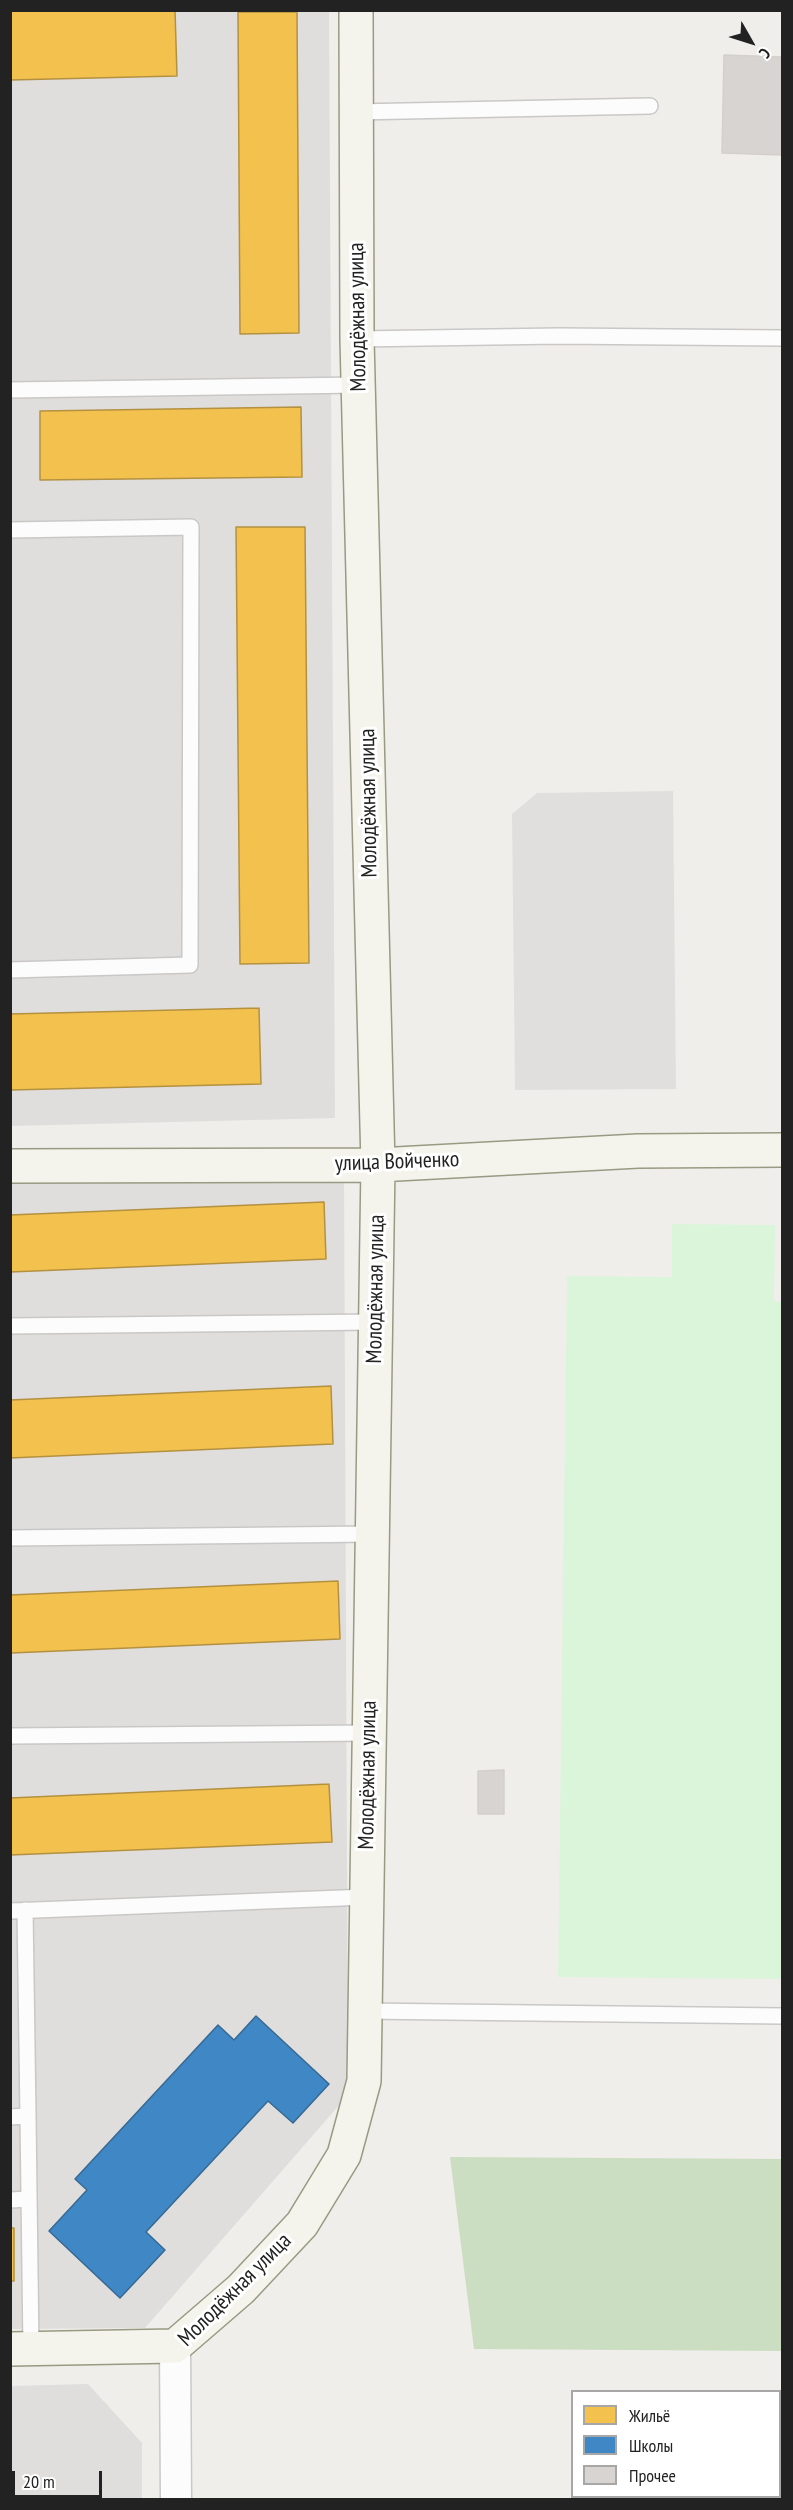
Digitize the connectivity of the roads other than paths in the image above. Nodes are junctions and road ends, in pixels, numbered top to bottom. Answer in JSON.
{"nodes":[{"id":1,"x":356,"y":10,"type":"edge"},
{"id":2,"x":650,"y":106,"type":"dead end"},
{"id":3,"x":356,"y":112,"type":"junction"},
{"id":4,"x":783,"y":338,"type":"edge"},
{"id":5,"x":357,"y":339,"type":"junction"},
{"id":6,"x":359,"y":385,"type":"junction"},
{"id":7,"x":10,"y":390,"type":"edge"},
{"id":8,"x":10,"y":530,"type":"edge"},
{"id":9,"x":10,"y":970,"type":"edge"},
{"id":10,"x":783,"y":1150,"type":"edge"},
{"id":11,"x":378,"y":1165,"type":"junction"},
{"id":12,"x":10,"y":1166,"type":"edge"},
{"id":13,"x":376,"y":1322,"type":"junction"},
{"id":14,"x":10,"y":1326,"type":"edge"},
{"id":15,"x":372,"y":1534,"type":"junction"},
{"id":16,"x":10,"y":1538,"type":"edge"},
{"id":17,"x":369,"y":1733,"type":"junction"},
{"id":18,"x":10,"y":1736,"type":"edge"},
{"id":19,"x":367,"y":1897,"type":"junction"},
{"id":20,"x":18,"y":1911,"type":"edge"},
{"id":21,"x":364,"y":2011,"type":"junction"},
{"id":22,"x":783,"y":2016,"type":"edge"},
{"id":23,"x":10,"y":2116,"type":"edge"},
{"id":24,"x":28,"y":2116,"type":"junction"},
{"id":25,"x":29,"y":2199,"type":"junction"},
{"id":26,"x":10,"y":2200,"type":"edge"},
{"id":27,"x":175,"y":2346,"type":"junction"},
{"id":28,"x":21,"y":2349,"type":"edge"},
{"id":29,"x":176,"y":2499,"type":"edge"}],
"edges":[{"from":1,"to":3,"type":"main road","name":"Молодёжная улица"},
{"from":2,"to":3,"type":"lane"},
{"from":3,"to":5,"type":"main road","name":"Молодёжная улица"},
{"from":4,"to":5,"type":"lane"},
{"from":5,"to":6,"type":"main road","name":"Молодёжная улица"},
{"from":6,"to":7,"type":"lane"},
{"from":6,"to":11,"type":"main road","name":"Молодёжная улица"},
{"from":8,"to":9,"type":"lane"},
{"from":10,"to":11,"type":"main road","name":"улица Войченко"},
{"from":11,"to":12,"type":"main road","name":"улица Войченко"},
{"from":11,"to":13,"type":"main road","name":"Молодёжная улица"},
{"from":13,"to":14,"type":"lane"},
{"from":13,"to":15,"type":"main road","name":"Молодёжная улица"},
{"from":15,"to":16,"type":"lane"},
{"from":15,"to":17,"type":"main road","name":"Молодёжная улица"},
{"from":17,"to":18,"type":"lane"},
{"from":17,"to":19,"type":"main road","name":"Молодёжная улица"},
{"from":19,"to":20,"type":"lane"},
{"from":19,"to":21,"type":"main road","name":"Молодёжная улица"},
{"from":20,"to":24,"type":"lane"},
{"from":21,"to":22,"type":"lane"},
{"from":21,"to":27,"type":"main road","name":"Молодёжная улица"},
{"from":23,"to":24,"type":"lane"},
{"from":24,"to":25,"type":"lane"},
{"from":25,"to":26,"type":"lane"},
{"from":25,"to":28,"type":"lane"},
{"from":27,"to":28,"type":"main road"},
{"from":27,"to":29,"type":"street","name":"Молодёжная улица"}]}
